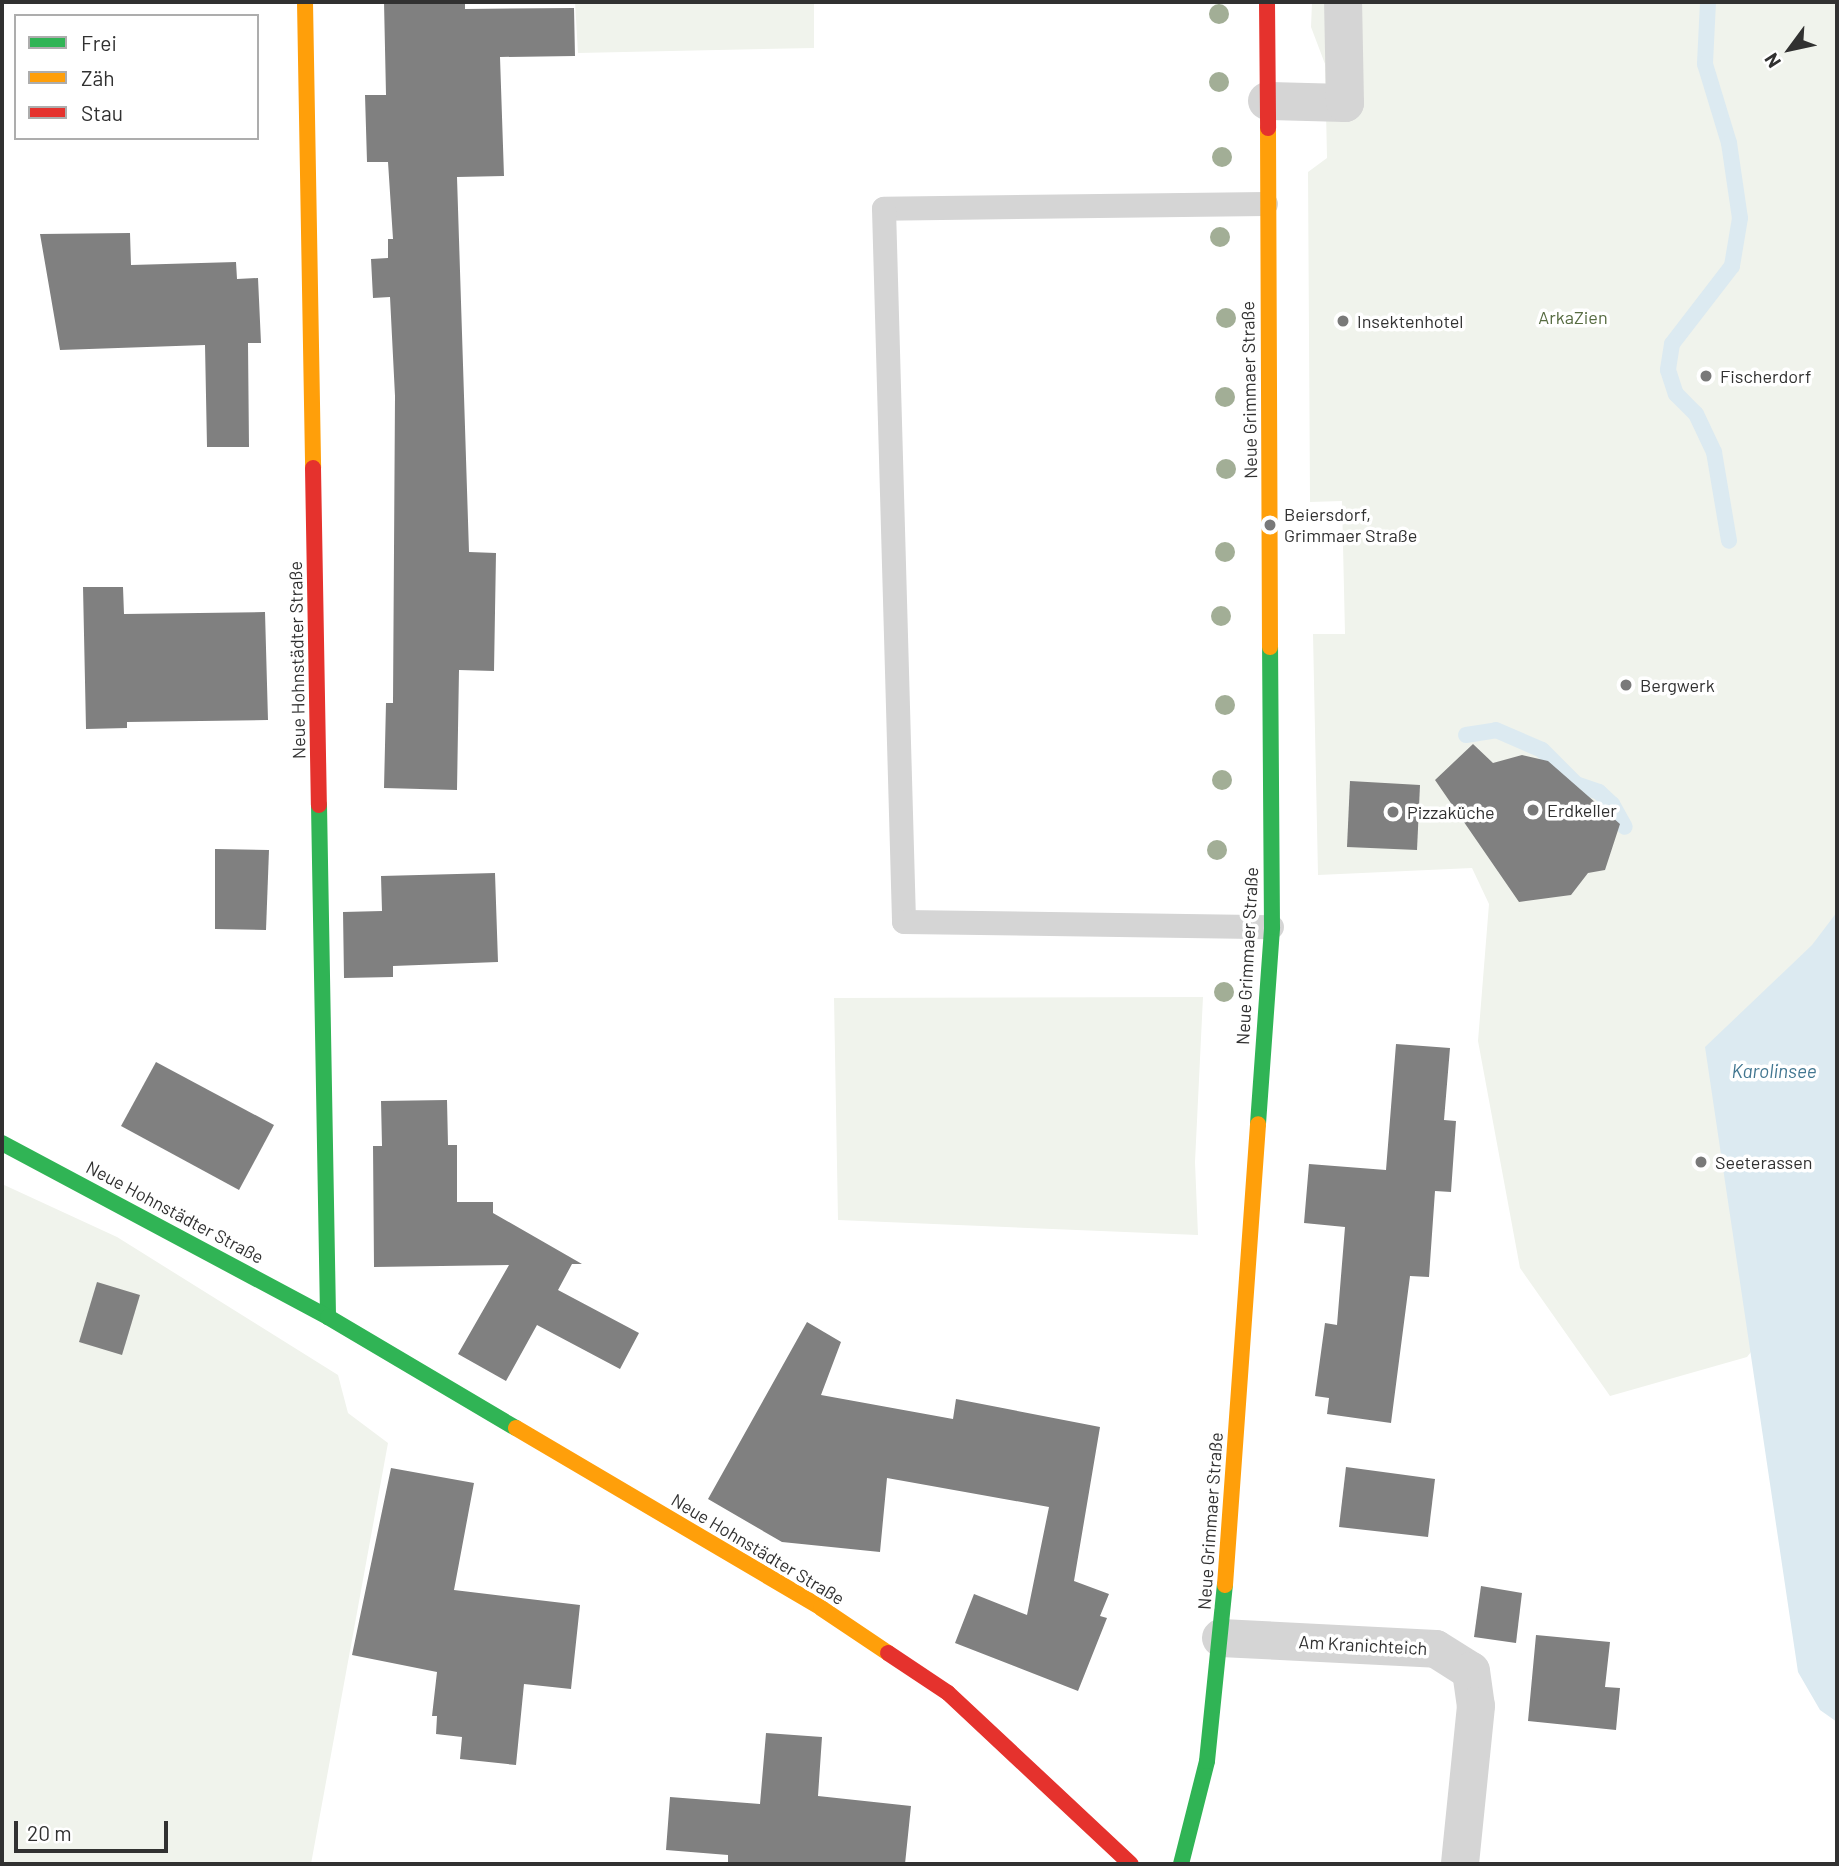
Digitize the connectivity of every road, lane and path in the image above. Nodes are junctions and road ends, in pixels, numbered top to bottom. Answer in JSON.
{"nodes":[{"id":1,"x":305,"y":2,"type":"edge"},
{"id":2,"x":1267,"y":2,"type":"edge"},
{"id":3,"x":1343,"y":2,"type":"edge"},
{"id":4,"x":1267,"y":101,"type":"junction"},
{"id":5,"x":1266,"y":204,"type":"junction"},
{"id":6,"x":1272,"y":927,"type":"junction"},
{"id":7,"x":2,"y":1143,"type":"edge"},
{"id":8,"x":328,"y":1317,"type":"junction"},
{"id":9,"x":1221,"y":1638,"type":"junction"},
{"id":10,"x":1131,"y":1864,"type":"edge"},
{"id":11,"x":1181,"y":1864,"type":"edge"},
{"id":12,"x":1460,"y":1864,"type":"edge"}],
"edges":[{"from":1,"to":8,"type":"street","name":"Neue Hohnstädter Straße"},
{"from":2,"to":4,"type":"street","name":"Neue Grimmaer Straße"},
{"from":3,"to":4,"type":"street"},
{"from":4,"to":5,"type":"street","name":"Neue Grimmaer Straße"},
{"from":5,"to":6,"type":"street","name":"Neue Grimmaer Straße"},
{"from":5,"to":6,"type":"lane"},
{"from":6,"to":9,"type":"street","name":"Neue Grimmaer Straße"},
{"from":7,"to":8,"type":"street","name":"Neue Hohnstädter Straße"},
{"from":8,"to":10,"type":"street","name":"Neue Hohnstädter Straße"},
{"from":9,"to":11,"type":"street","name":"Neue Grimmaer Straße"},
{"from":9,"to":12,"type":"street","name":"Am Kranichteich"}]}
